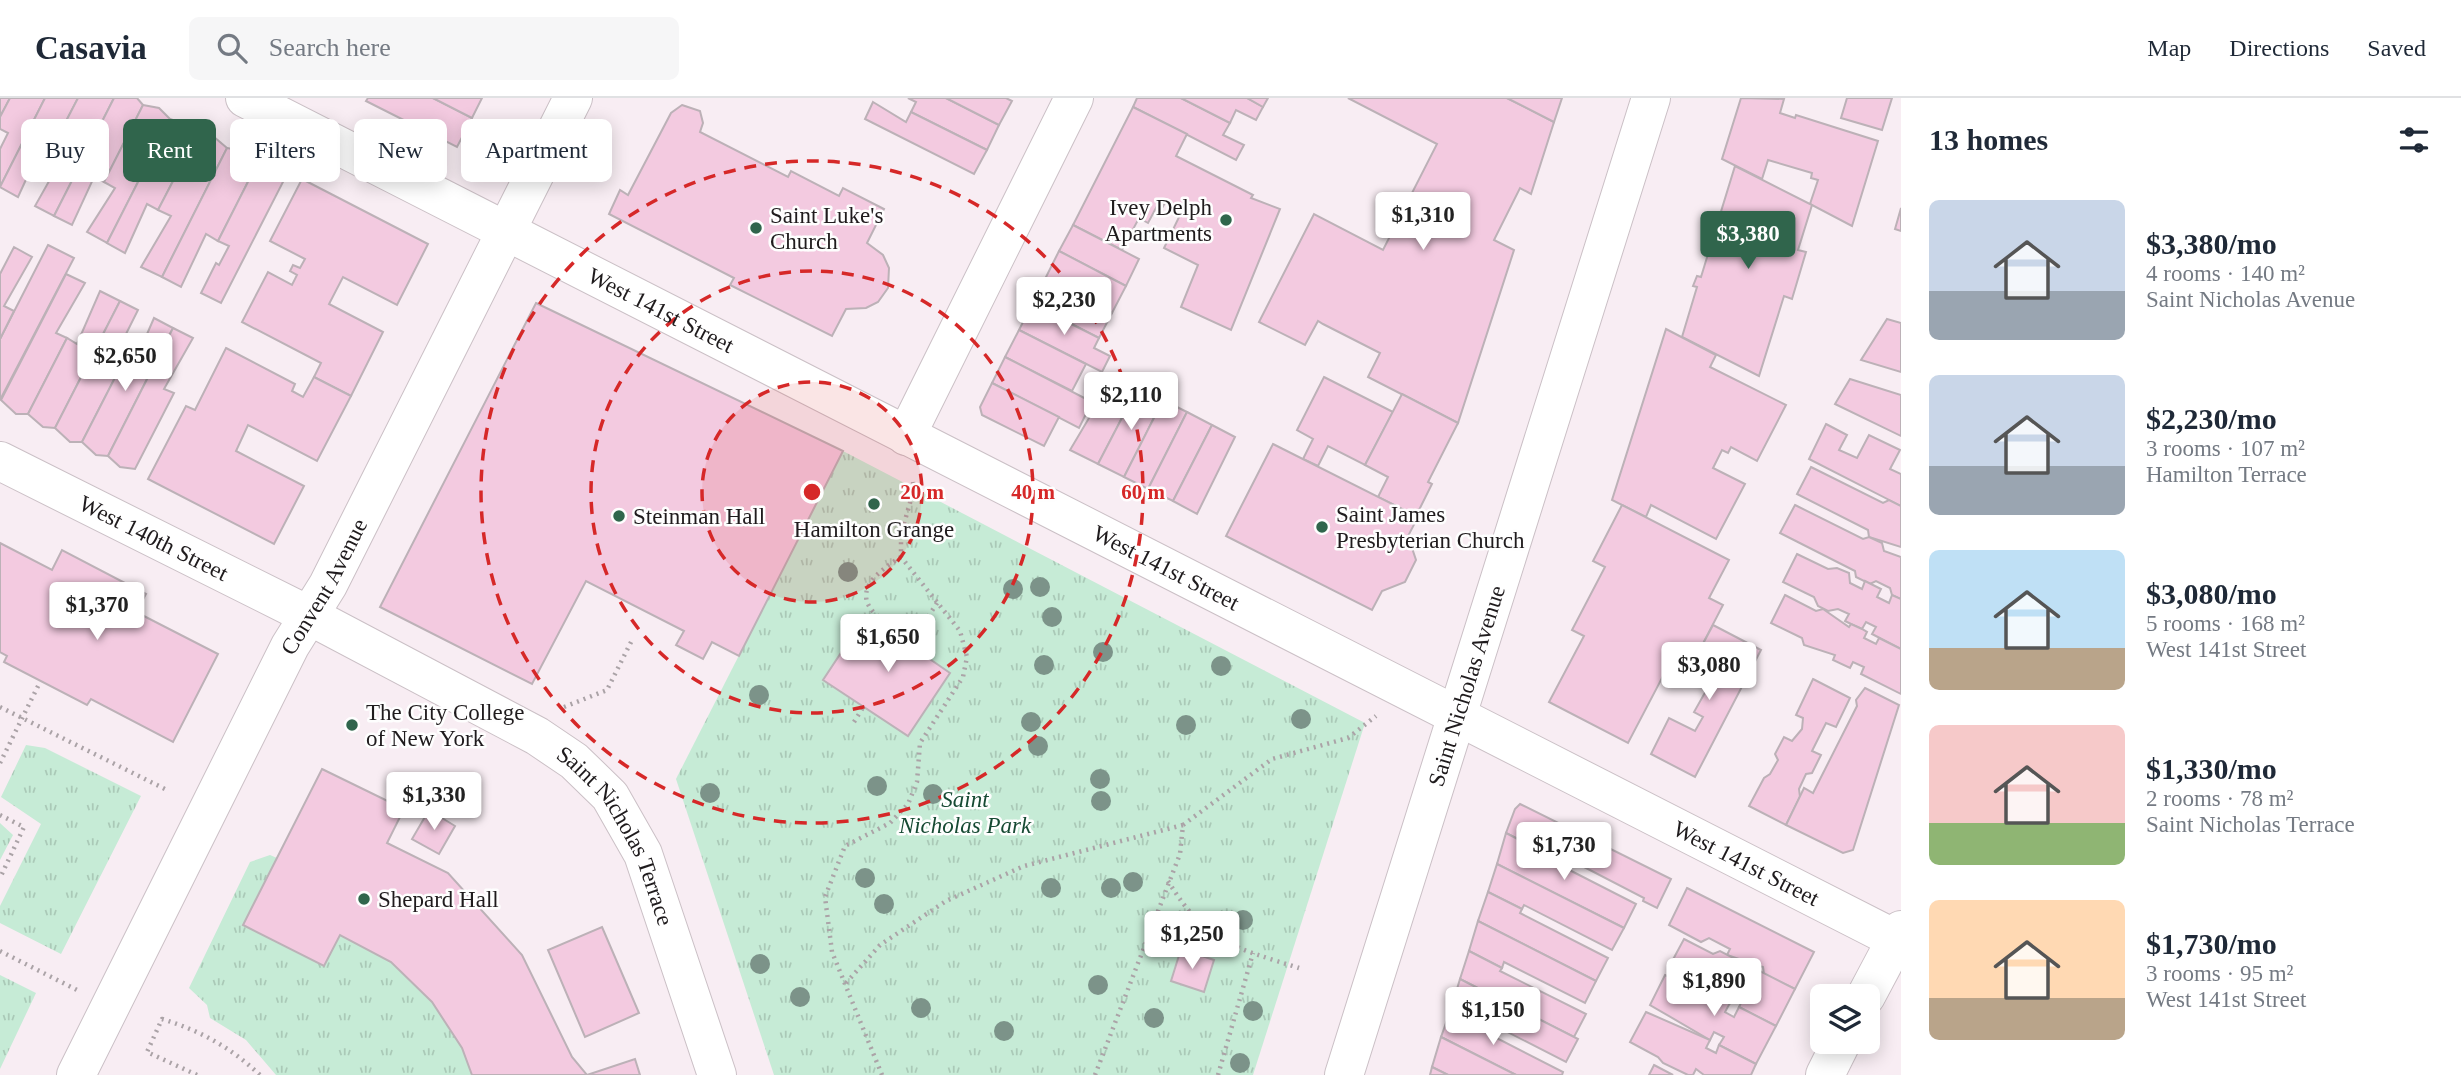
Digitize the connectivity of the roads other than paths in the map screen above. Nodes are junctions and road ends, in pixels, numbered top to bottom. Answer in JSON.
{"nodes":[{"id":1,"x":245,"y":98,"type":"edge"},
{"id":2,"x":573,"y":98,"type":"edge"},
{"id":3,"x":1074,"y":98,"type":"edge"},
{"id":4,"x":1651,"y":98,"type":"edge"},
{"id":5,"x":508,"y":231,"type":"junction"},
{"id":6,"x":906,"y":436,"type":"junction"},
{"id":7,"x":0,"y":461,"type":"edge"},
{"id":8,"x":308,"y":615,"type":"junction"},
{"id":9,"x":1458,"y":715,"type":"junction"},
{"id":10,"x":1900,"y":933,"type":"edge"},
{"id":11,"x":1872,"y":984,"type":"edge"},
{"id":12,"x":1836,"y":1054,"type":"edge"},
{"id":13,"x":76,"y":1075,"type":"edge"},
{"id":14,"x":717,"y":1075,"type":"edge"},
{"id":15,"x":1344,"y":1075,"type":"edge"},
{"id":16,"x":1825,"y":1075,"type":"edge"}],
"edges":[{"from":1,"to":5,"type":"street","name":"West 141st Street"},
{"from":2,"to":5,"type":"street","name":"Convent Avenue"},
{"from":3,"to":6,"type":"street"},
{"from":4,"to":9,"type":"street","name":"Saint Nicholas Avenue"},
{"from":5,"to":6,"type":"street","name":"West 141st Street"},
{"from":5,"to":8,"type":"street","name":"Convent Avenue"},
{"from":6,"to":9,"type":"street","name":"West 141st Street"},
{"from":7,"to":8,"type":"street","name":"West 140th Street"},
{"from":8,"to":13,"type":"street","name":"Convent Avenue"},
{"from":8,"to":14,"type":"street","name":"Saint Nicholas Terrace"},
{"from":9,"to":10,"type":"street","name":"West 141st Street"},
{"from":9,"to":15,"type":"street","name":"Saint Nicholas Avenue"},
{"from":10,"to":11,"type":"street"},
{"from":12,"to":16,"type":"street"}]}
